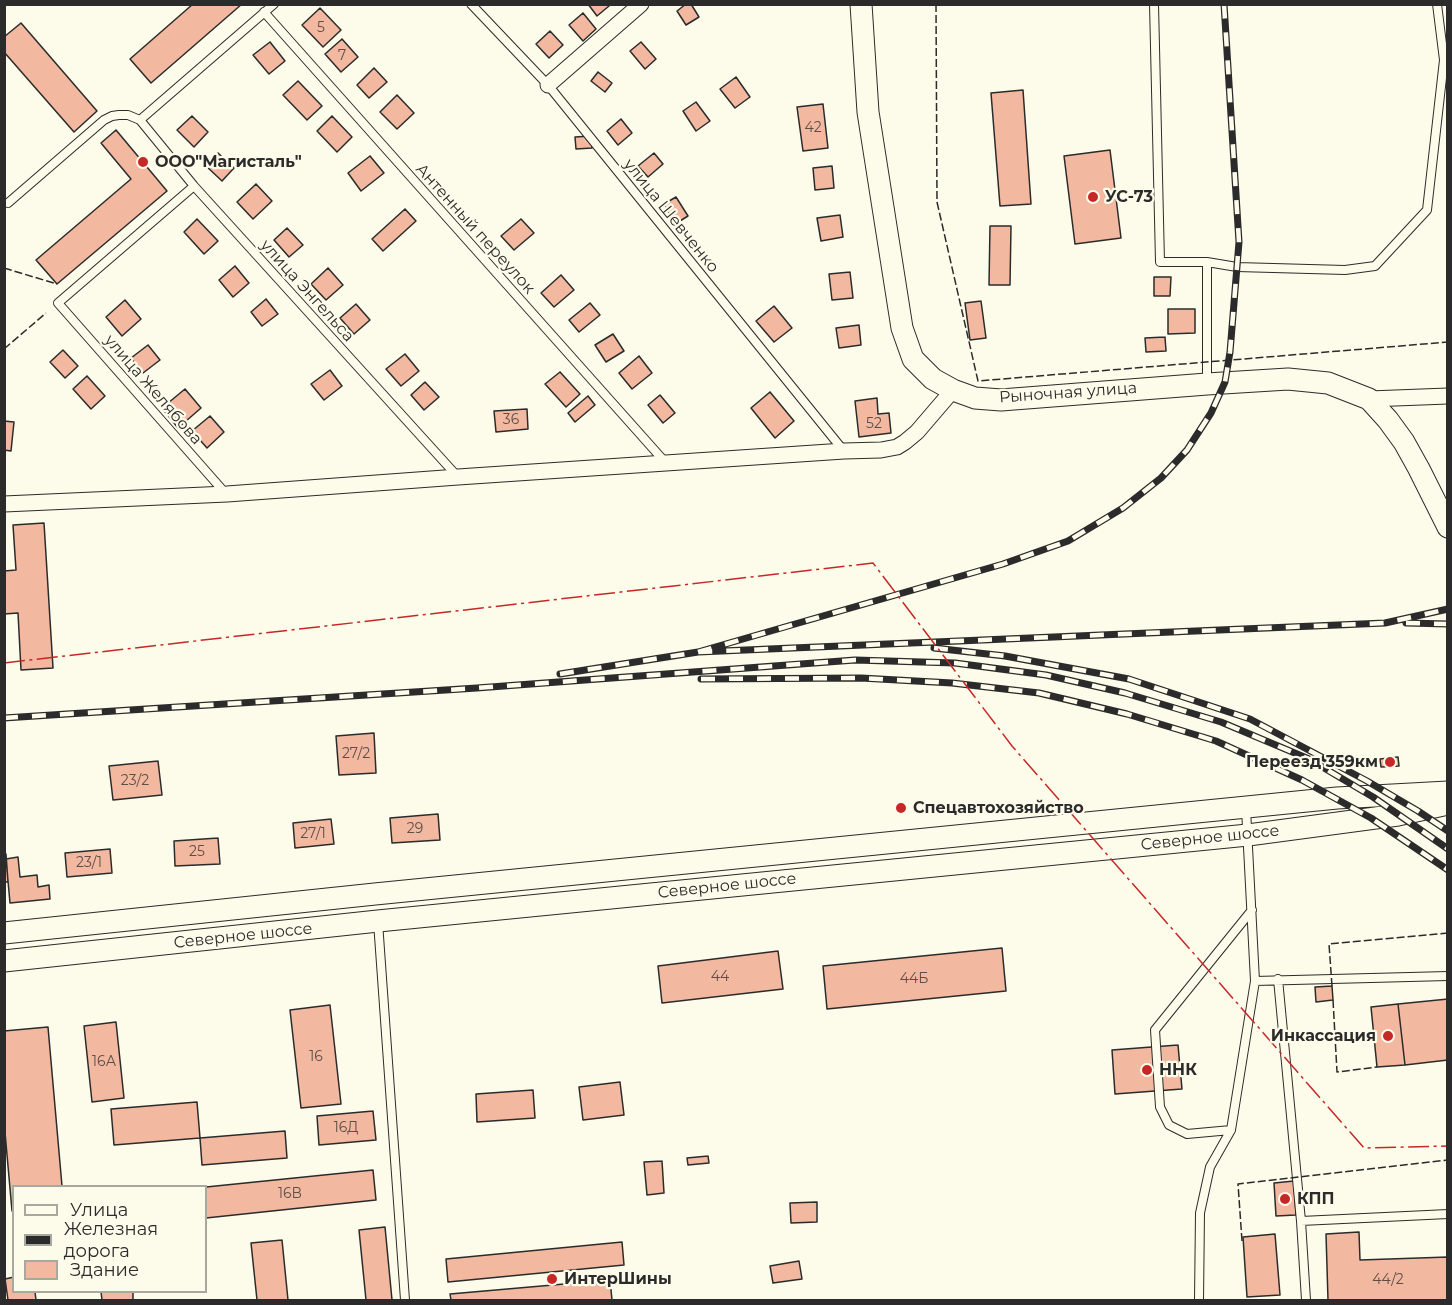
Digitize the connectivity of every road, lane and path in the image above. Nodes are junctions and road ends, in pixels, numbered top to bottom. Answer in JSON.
{"nodes":[{"id":1,"x":274,"y":4,"type":"edge"},
{"id":2,"x":471,"y":4,"type":"edge"},
{"id":3,"x":641,"y":4,"type":"edge"},
{"id":4,"x":861,"y":4,"type":"edge"},
{"id":5,"x":1154,"y":4,"type":"edge"},
{"id":6,"x":1437,"y":4,"type":"edge"},
{"id":7,"x":264,"y":12,"type":"junction"},
{"id":8,"x":548,"y":85,"type":"junction"},
{"id":9,"x":140,"y":120,"type":"junction"},
{"id":10,"x":194,"y":186,"type":"junction"},
{"id":11,"x":8,"y":203,"type":"dead end"},
{"id":12,"x":1207,"y":262,"type":"junction"},
{"id":13,"x":1207,"y":384,"type":"junction"},
{"id":14,"x":953,"y":390,"type":"junction"},
{"id":15,"x":1448,"y":396,"type":"edge"},
{"id":16,"x":1369,"y":399,"type":"junction"},
{"id":17,"x":844,"y":451,"type":"junction"},
{"id":18,"x":666,"y":463,"type":"junction"},
{"id":19,"x":458,"y":477,"type":"junction"},
{"id":20,"x":227,"y":494,"type":"junction"},
{"id":21,"x":4,"y":504,"type":"edge"},
{"id":22,"x":1448,"y":527,"type":"edge"},
{"id":23,"x":1448,"y":792,"type":"edge"},
{"id":24,"x":1448,"y":804,"type":"edge"},
{"id":25,"x":1246,"y":807,"type":"junction"},
{"id":26,"x":1248,"y":835,"type":"junction"},
{"id":27,"x":375,"y":894,"type":"junction"},
{"id":28,"x":1252,"y":910,"type":"junction"},
{"id":29,"x":378,"y":921,"type":"junction"},
{"id":30,"x":4,"y":933,"type":"edge"},
{"id":31,"x":4,"y":962,"type":"edge"},
{"id":32,"x":1448,"y":976,"type":"edge"},
{"id":33,"x":1278,"y":980,"type":"junction"},
{"id":34,"x":1255,"y":981,"type":"junction"},
{"id":35,"x":1231,"y":1130,"type":"junction"},
{"id":36,"x":1448,"y":1214,"type":"edge"},
{"id":37,"x":1301,"y":1221,"type":"junction"},
{"id":38,"x":405,"y":1300,"type":"edge"},
{"id":39,"x":1199,"y":1300,"type":"edge"},
{"id":40,"x":1306,"y":1300,"type":"edge"}],
"edges":[{"from":1,"to":7,"type":"lane"},
{"from":2,"to":8,"type":"lane","name":"улица Шевченко"},
{"from":3,"to":8,"type":"street"},
{"from":4,"to":14,"type":"main road","name":"Рыночная улица"},
{"from":5,"to":12,"type":"lane"},
{"from":6,"to":12,"type":"lane"},
{"from":7,"to":9,"type":"lane"},
{"from":7,"to":18,"type":"lane","name":"Антенный переулок"},
{"from":8,"to":17,"type":"lane","name":"улица Шевченко"},
{"from":9,"to":10,"type":"lane","name":"улица Энгельса"},
{"from":9,"to":11,"type":"lane"},
{"from":10,"to":19,"type":"lane","name":"улица Энгельса"},
{"from":10,"to":20,"type":"lane","name":"улица Желябова"},
{"from":12,"to":13,"type":"lane"},
{"from":13,"to":14,"type":"main road","name":"Рыночная улица"},
{"from":13,"to":16,"type":"main road","name":"Рыночная улица"},
{"from":14,"to":17,"type":"street"},
{"from":15,"to":16,"type":"street"},
{"from":16,"to":22,"type":"main road","name":"Рыночная улица"},
{"from":17,"to":18,"type":"street"},
{"from":18,"to":19,"type":"street"},
{"from":19,"to":20,"type":"street"},
{"from":20,"to":21,"type":"street"},
{"from":23,"to":25,"type":"main road","name":"Северное шоссе"},
{"from":24,"to":26,"type":"main road","name":"Северное шоссе"},
{"from":25,"to":26,"type":"lane"},
{"from":25,"to":27,"type":"main road","name":"Северное шоссе"},
{"from":26,"to":28,"type":"lane"},
{"from":26,"to":29,"type":"main road","name":"Северное шоссе"},
{"from":27,"to":29,"type":"main road"},
{"from":27,"to":30,"type":"main road","name":"Северное шоссе"},
{"from":28,"to":34,"type":"lane"},
{"from":28,"to":35,"type":"lane"},
{"from":29,"to":31,"type":"main road","name":"Северное шоссе"},
{"from":29,"to":38,"type":"lane"},
{"from":32,"to":33,"type":"lane"},
{"from":33,"to":34,"type":"lane"},
{"from":33,"to":37,"type":"lane"},
{"from":34,"to":35,"type":"lane"},
{"from":35,"to":39,"type":"lane"},
{"from":36,"to":37,"type":"lane"},
{"from":37,"to":40,"type":"lane"}]}
